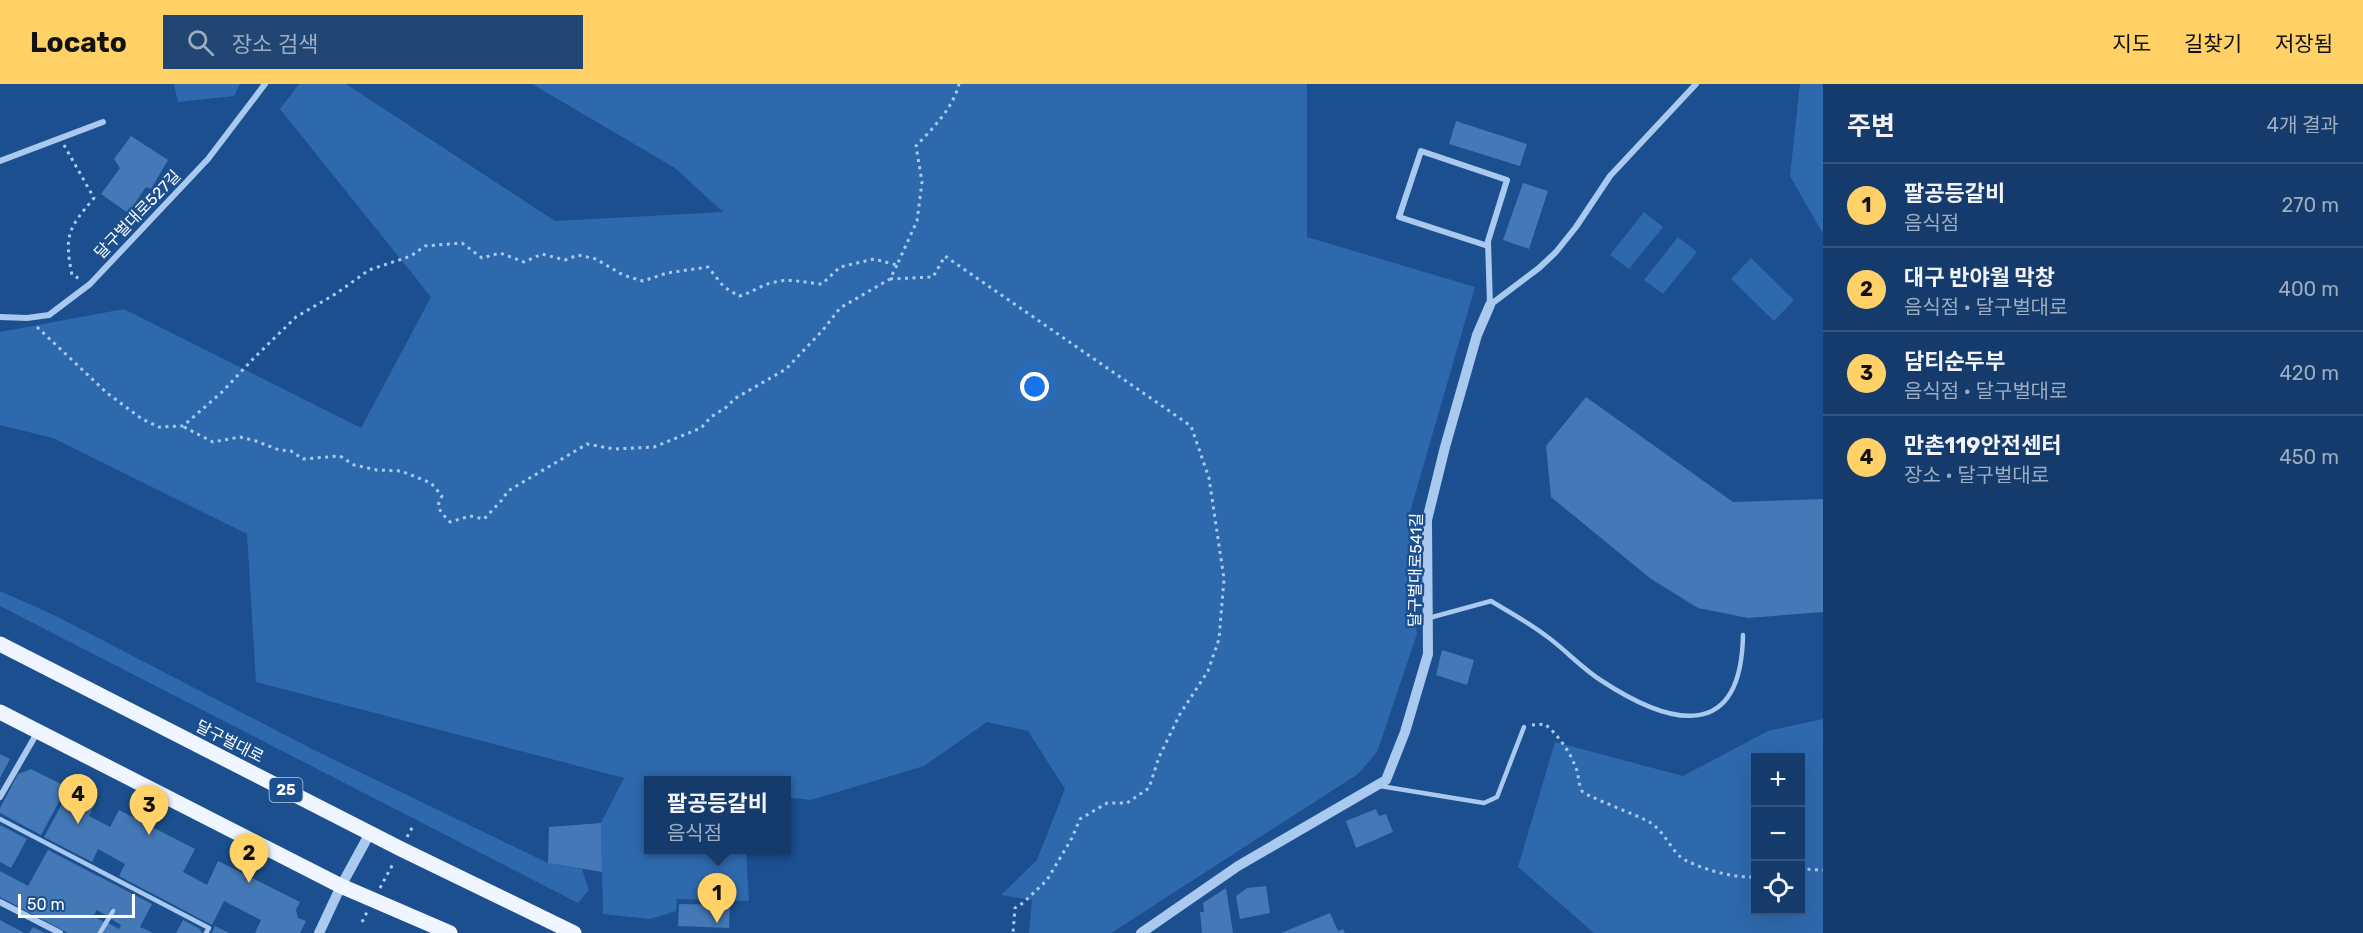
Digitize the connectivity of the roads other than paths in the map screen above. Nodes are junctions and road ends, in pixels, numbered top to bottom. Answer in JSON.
{"nodes":[{"id":1,"x":265,"y":84,"type":"edge"},
{"id":2,"x":1696,"y":84,"type":"edge"},
{"id":3,"x":103,"y":122,"type":"dead end"},
{"id":4,"x":0,"y":161,"type":"edge"},
{"id":5,"x":1488,"y":246,"type":"junction"},
{"id":6,"x":1490,"y":305,"type":"junction"},
{"id":7,"x":0,"y":317,"type":"edge"},
{"id":8,"x":1429,"y":618,"type":"junction"},
{"id":9,"x":1743,"y":635,"type":"dead end"},
{"id":10,"x":0,"y":644,"type":"edge"},
{"id":11,"x":0,"y":712,"type":"edge"},
{"id":12,"x":1524,"y":727,"type":"road end"},
{"id":13,"x":38,"y":732,"type":"junction"},
{"id":14,"x":1377,"y":785,"type":"junction"},
{"id":15,"x":0,"y":797,"type":"edge"},
{"id":16,"x":0,"y":819,"type":"edge"},
{"id":17,"x":370,"y":833,"type":"junction"},
{"id":18,"x":341,"y":886,"type":"junction"},
{"id":19,"x":0,"y":902,"type":"edge"},
{"id":20,"x":113,"y":911,"type":"dead end"},
{"id":21,"x":574,"y":932,"type":"edge"},
{"id":22,"x":60,"y":933,"type":"edge"},
{"id":23,"x":100,"y":933,"type":"edge"},
{"id":24,"x":206,"y":933,"type":"edge"},
{"id":25,"x":319,"y":933,"type":"edge"},
{"id":26,"x":450,"y":933,"type":"edge"},
{"id":27,"x":1142,"y":933,"type":"edge"}],
"edges":[{"from":1,"to":7,"type":"street","name":"달구벌대로527길"},
{"from":2,"to":6,"type":"street"},
{"from":3,"to":4,"type":"street"},
{"from":5,"to":5,"type":"street"},
{"from":5,"to":6,"type":"street"},
{"from":6,"to":8,"type":"street","name":"달구벌대로541길"},
{"from":8,"to":9,"type":"lane"},
{"from":8,"to":14,"type":"street","name":"달구벌대로541길"},
{"from":10,"to":17,"type":"main road","name":"달구벌대로","number":"25"},
{"from":11,"to":13,"type":"main road"},
{"from":12,"to":14,"type":"lane"},
{"from":13,"to":15,"type":"street"},
{"from":13,"to":18,"type":"main road"},
{"from":14,"to":27,"type":"street","name":"달구벌대로541길"},
{"from":16,"to":24,"type":"lane"},
{"from":17,"to":18,"type":"street"},
{"from":17,"to":21,"type":"main road","name":"달구벌대로","number":"25"},
{"from":18,"to":25,"type":"street"},
{"from":18,"to":26,"type":"main road"},
{"from":19,"to":22,"type":"street"},
{"from":20,"to":23,"type":"lane"}]}
